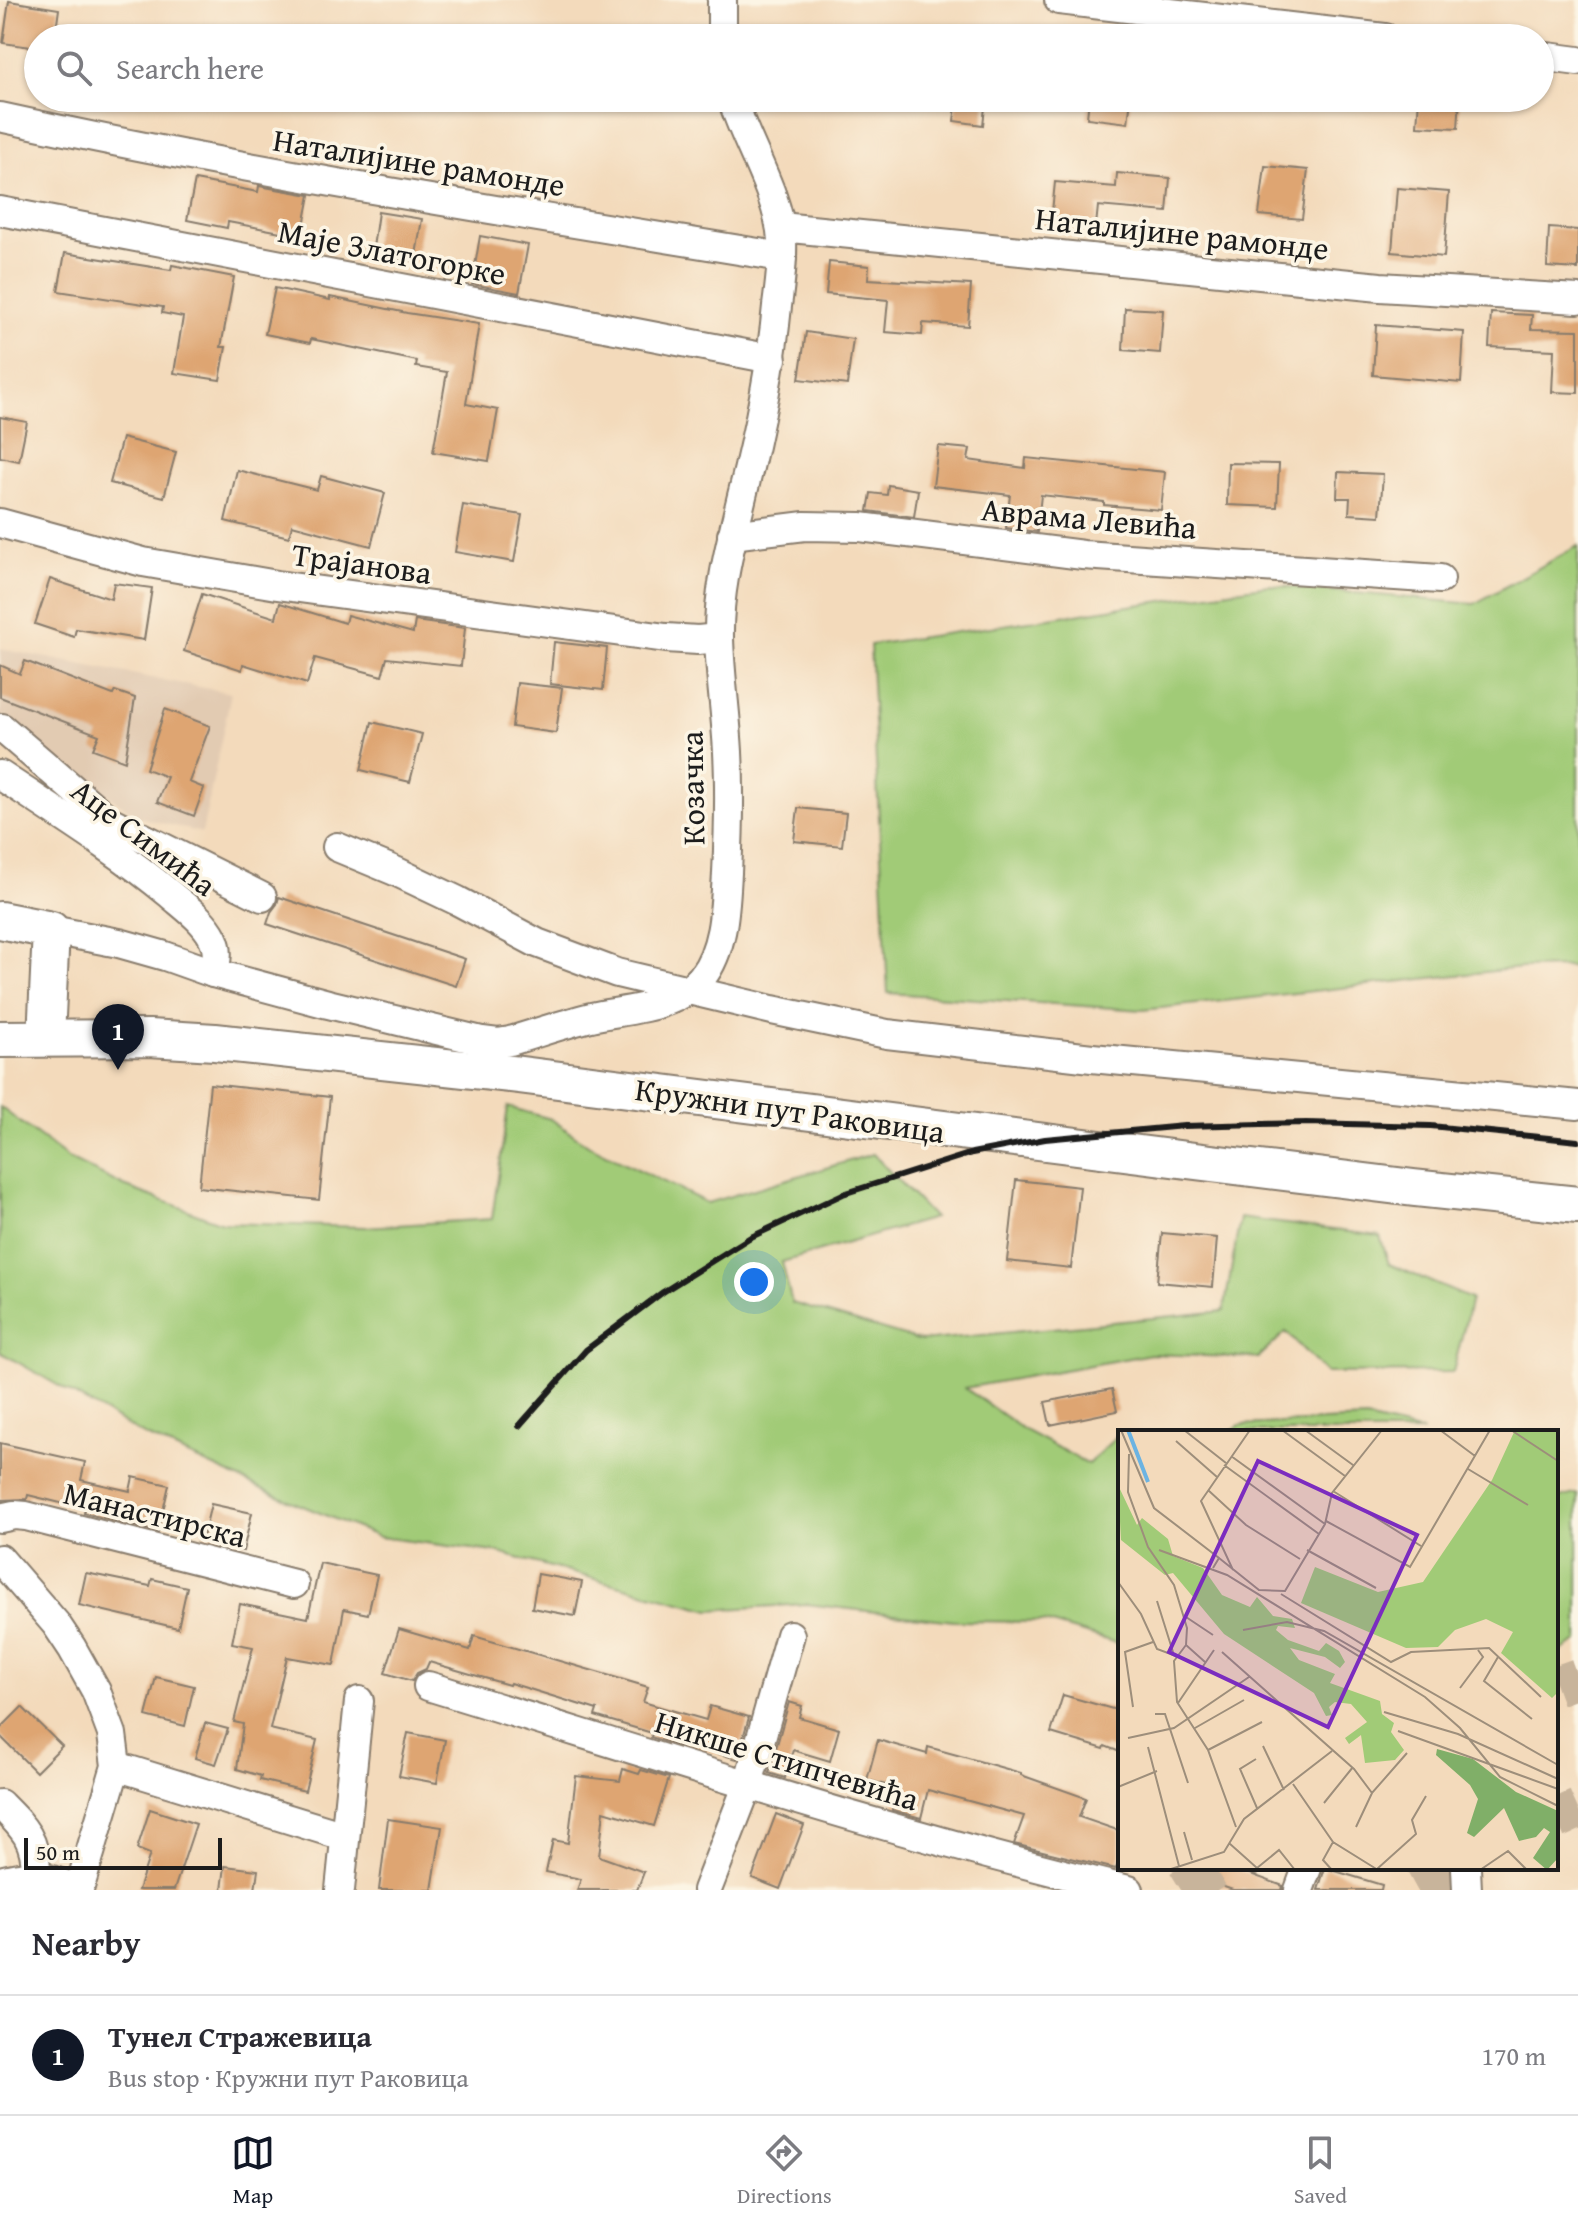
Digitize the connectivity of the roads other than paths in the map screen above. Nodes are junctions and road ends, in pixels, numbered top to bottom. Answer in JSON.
{"nodes":[{"id":1,"x":722,"y":0,"type":"edge"},
{"id":2,"x":1059,"y":0,"type":"edge"},
{"id":3,"x":722,"y":24,"type":"edge"},
{"id":4,"x":1265,"y":24,"type":"edge"},
{"id":5,"x":1554,"y":58,"type":"edge"},
{"id":6,"x":1578,"y":61,"type":"edge"},
{"id":7,"x":738,"y":112,"type":"edge"},
{"id":8,"x":0,"y":117,"type":"edge"},
{"id":9,"x":0,"y":211,"type":"edge"},
{"id":10,"x":781,"y":227,"type":"junction"},
{"id":11,"x":782,"y":257,"type":"junction"},
{"id":12,"x":1578,"y":299,"type":"edge"},
{"id":13,"x":772,"y":359,"type":"junction"},
{"id":14,"x":0,"y":523,"type":"edge"},
{"id":15,"x":732,"y":535,"type":"junction"},
{"id":16,"x":1440,"y":579,"type":"dead end"},
{"id":17,"x":719,"y":638,"type":"junction"},
{"id":18,"x":2,"y":728,"type":"edge"},
{"id":19,"x":0,"y":775,"type":"edge"},
{"id":20,"x":104,"y":831,"type":"junction"},
{"id":21,"x":337,"y":847,"type":"dead end"},
{"id":22,"x":262,"y":897,"type":"dead end"},
{"id":23,"x":0,"y":920,"type":"edge"},
{"id":24,"x":51,"y":930,"type":"junction"},
{"id":25,"x":213,"y":973,"type":"junction"},
{"id":26,"x":689,"y":989,"type":"junction"},
{"id":27,"x":46,"y":1038,"type":"junction"},
{"id":28,"x":0,"y":1039,"type":"edge"},
{"id":29,"x":1578,"y":1105,"type":"edge"},
{"id":30,"x":1578,"y":1205,"type":"edge"},
{"id":31,"x":0,"y":1518,"type":"edge"},
{"id":32,"x":0,"y":1559,"type":"edge"},
{"id":33,"x":294,"y":1584,"type":"dead end"},
{"id":34,"x":790,"y":1635,"type":"dead end"},
{"id":35,"x":428,"y":1686,"type":"dead end"},
{"id":36,"x":359,"y":1701,"type":"dead end"},
{"id":37,"x":116,"y":1766,"type":"junction"},
{"id":38,"x":748,"y":1784,"type":"junction"},
{"id":39,"x":0,"y":1804,"type":"edge"},
{"id":40,"x":344,"y":1836,"type":"junction"},
{"id":41,"x":1306,"y":1870,"type":"edge"},
{"id":42,"x":1466,"y":1870,"type":"edge"},
{"id":43,"x":36,"y":1875,"type":"junction"},
{"id":44,"x":0,"y":1881,"type":"edge"},
{"id":45,"x":78,"y":1890,"type":"edge"},
{"id":46,"x":340,"y":1890,"type":"edge"},
{"id":47,"x":707,"y":1890,"type":"edge"},
{"id":48,"x":1129,"y":1890,"type":"edge"},
{"id":49,"x":1299,"y":1890,"type":"edge"},
{"id":50,"x":1467,"y":1890,"type":"edge"}],
"edges":[{"from":1,"to":3,"type":"street"},
{"from":2,"to":4,"type":"street"},
{"from":5,"to":6,"type":"street"},
{"from":7,"to":10,"type":"street","name":"Козачка"},
{"from":8,"to":11,"type":"street","name":"Наталијине рамонде"},
{"from":9,"to":13,"type":"street","name":"Маје Златогорке"},
{"from":10,"to":11,"type":"street","name":"Козачка"},
{"from":10,"to":12,"type":"street","name":"Наталијине рамонде"},
{"from":11,"to":13,"type":"street","name":"Козачка"},
{"from":13,"to":15,"type":"street","name":"Козачка"},
{"from":14,"to":17,"type":"street","name":"Трајанова"},
{"from":15,"to":16,"type":"street","name":"Аврама Левића"},
{"from":15,"to":17,"type":"street","name":"Козачка"},
{"from":17,"to":26,"type":"street","name":"Козачка"},
{"from":18,"to":20,"type":"street"},
{"from":19,"to":20,"type":"street","name":"Аце Симића"},
{"from":20,"to":22,"type":"street"},
{"from":20,"to":25,"type":"street","name":"Аце Симића"},
{"from":21,"to":26,"type":"street"},
{"from":23,"to":24,"type":"main road"},
{"from":24,"to":25,"type":"street","name":"Козачка"},
{"from":24,"to":27,"type":"main road"},
{"from":25,"to":26,"type":"street","name":"Козачка"},
{"from":26,"to":29,"type":"street"},
{"from":27,"to":28,"type":"main road","name":"Кружни пут Раковица"},
{"from":27,"to":30,"type":"main road","name":"Кружни пут Раковица"},
{"from":31,"to":33,"type":"street","name":"Манастирска"},
{"from":32,"to":37,"type":"street"},
{"from":34,"to":38,"type":"street"},
{"from":35,"to":38,"type":"street","name":"Никше Стипчевића"},
{"from":36,"to":40,"type":"street"},
{"from":37,"to":40,"type":"street"},
{"from":37,"to":45,"type":"street"},
{"from":38,"to":47,"type":"street"},
{"from":38,"to":48,"type":"street","name":"Никше Стипчевића"},
{"from":39,"to":43,"type":"street"},
{"from":40,"to":46,"type":"street"},
{"from":41,"to":49,"type":"street"},
{"from":42,"to":50,"type":"street"},
{"from":43,"to":44,"type":"street"},
{"from":43,"to":45,"type":"street"}]}
